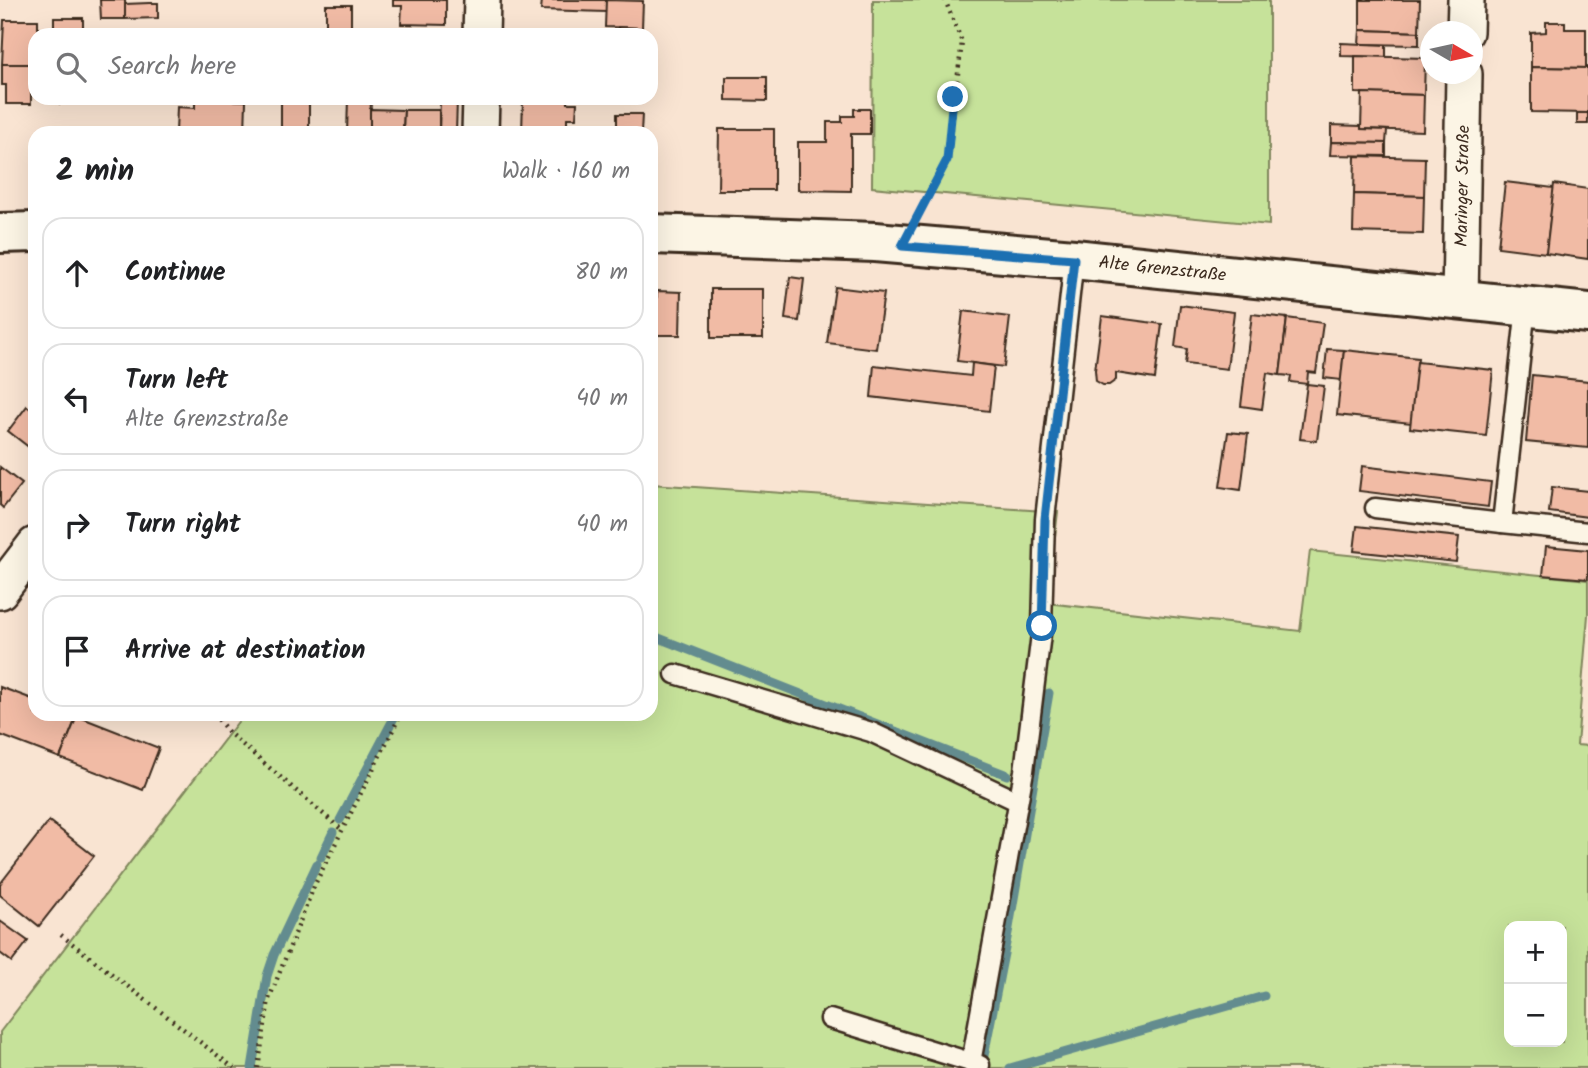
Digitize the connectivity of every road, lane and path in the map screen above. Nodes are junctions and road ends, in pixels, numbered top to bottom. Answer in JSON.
{"nodes":[{"id":1,"x":482,"y":0,"type":"edge"},
{"id":2,"x":945,"y":0,"type":"edge"},
{"id":3,"x":1466,"y":0,"type":"edge"},
{"id":4,"x":1465,"y":21,"type":"edge"},
{"id":5,"x":481,"y":28,"type":"edge"},
{"id":6,"x":1464,"y":84,"type":"edge"},
{"id":7,"x":481,"y":105,"type":"edge"},
{"id":8,"x":480,"y":126,"type":"edge"},
{"id":9,"x":28,"y":232,"type":"edge"},
{"id":10,"x":0,"y":233,"type":"edge"},
{"id":11,"x":658,"y":234,"type":"edge"},
{"id":12,"x":902,"y":246,"type":"junction"},
{"id":13,"x":1074,"y":259,"type":"junction"},
{"id":14,"x":1460,"y":300,"type":"junction"},
{"id":15,"x":1526,"y":307,"type":"junction"},
{"id":16,"x":1588,"y":313,"type":"edge"},
{"id":17,"x":1375,"y":508,"type":"dead end"},
{"id":18,"x":1502,"y":523,"type":"junction"},
{"id":19,"x":1588,"y":532,"type":"edge"},
{"id":20,"x":28,"y":554,"type":"edge"},
{"id":21,"x":0,"y":591,"type":"edge"},
{"id":22,"x":675,"y":674,"type":"dead end"},
{"id":23,"x":220,"y":721,"type":"edge"},
{"id":24,"x":397,"y":721,"type":"edge"},
{"id":25,"x":1017,"y":801,"type":"junction"},
{"id":26,"x":342,"y":830,"type":"junction"},
{"id":27,"x":61,"y":935,"type":"dead end"},
{"id":28,"x":830,"y":1019,"type":"dead end"},
{"id":29,"x":233,"y":1068,"type":"edge"},
{"id":30,"x":258,"y":1068,"type":"edge"}],
"edges":[{"from":1,"to":5,"type":"street"},
{"from":2,"to":12,"type":"path"},
{"from":3,"to":4,"type":"street"},
{"from":6,"to":14,"type":"street","name":"Maringer Straße"},
{"from":7,"to":8,"type":"street"},
{"from":9,"to":10,"type":"street"},
{"from":11,"to":12,"type":"street","name":"Alte Grenzstraße"},
{"from":12,"to":13,"type":"street","name":"Alte Grenzstraße"},
{"from":13,"to":14,"type":"street","name":"Alte Grenzstraße"},
{"from":13,"to":25,"type":"lane"},
{"from":14,"to":15,"type":"street","name":"Alte Grenzstraße"},
{"from":15,"to":16,"type":"street","name":"Alte Grenzstraße"},
{"from":15,"to":18,"type":"lane"},
{"from":17,"to":18,"type":"lane"},
{"from":18,"to":19,"type":"lane"},
{"from":20,"to":21,"type":"street"},
{"from":22,"to":25,"type":"lane"},
{"from":23,"to":26,"type":"path"},
{"from":24,"to":26,"type":"path"},
{"from":25,"to":28,"type":"lane"},
{"from":26,"to":30,"type":"path"},
{"from":27,"to":29,"type":"path"}]}
